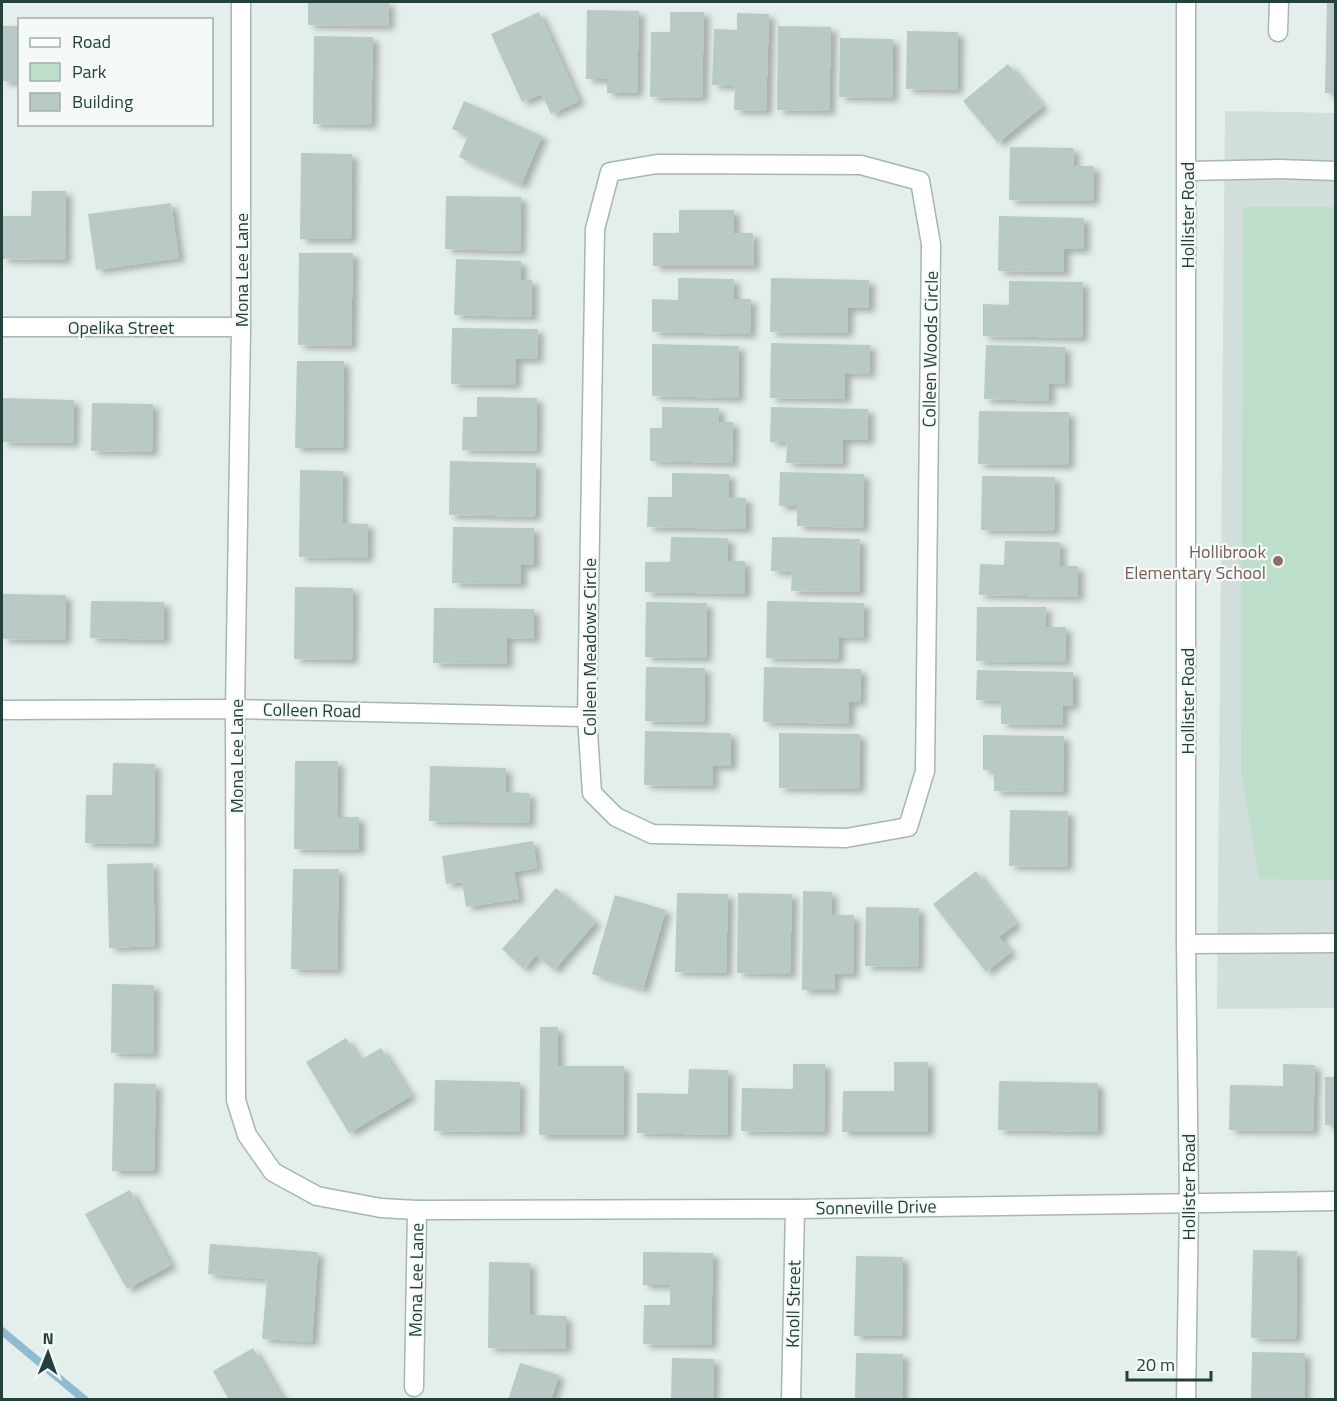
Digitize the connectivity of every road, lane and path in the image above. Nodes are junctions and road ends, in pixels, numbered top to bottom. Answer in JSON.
{"nodes":[{"id":1,"x":241,"y":2,"type":"edge"},
{"id":2,"x":1186,"y":2,"type":"edge"},
{"id":3,"x":1279,"y":2,"type":"edge"},
{"id":4,"x":1278,"y":32,"type":"dead end"},
{"id":5,"x":1188,"y":171,"type":"junction"},
{"id":6,"x":1335,"y":171,"type":"edge"},
{"id":7,"x":610,"y":172,"type":"joint"},
{"id":8,"x":2,"y":327,"type":"edge"},
{"id":9,"x":241,"y":327,"type":"junction"},
{"id":10,"x":235,"y":709,"type":"junction"},
{"id":11,"x":2,"y":710,"type":"edge"},
{"id":12,"x":587,"y":717,"type":"junction"},
{"id":13,"x":908,"y":827,"type":"joint"},
{"id":14,"x":1335,"y":943,"type":"edge"},
{"id":15,"x":1186,"y":944,"type":"junction"},
{"id":16,"x":1335,"y":1201,"type":"edge"},
{"id":17,"x":1189,"y":1202,"type":"junction"},
{"id":18,"x":795,"y":1209,"type":"junction"},
{"id":19,"x":417,"y":1210,"type":"junction"},
{"id":20,"x":414,"y":1387,"type":"dead end"},
{"id":21,"x":791,"y":1400,"type":"edge"},
{"id":22,"x":1186,"y":1400,"type":"edge"}],
"edges":[{"from":1,"to":9,"type":"street","name":"Mona Lee Lane"},
{"from":2,"to":5,"type":"street","name":"Hollister Road"},
{"from":3,"to":4,"type":"street"},
{"from":5,"to":6,"type":"street"},
{"from":5,"to":15,"type":"street","name":"Hollister Road"},
{"from":7,"to":12,"type":"street","name":"Colleen Meadows Circle"},
{"from":7,"to":13,"type":"street","name":"Colleen Woods Circle"},
{"from":8,"to":9,"type":"street","name":"Opelika Street"},
{"from":9,"to":10,"type":"street","name":"Mona Lee Lane"},
{"from":10,"to":11,"type":"street","name":"Colleen Road"},
{"from":10,"to":12,"type":"street","name":"Colleen Road"},
{"from":10,"to":19,"type":"street","name":"Mona Lee Lane"},
{"from":12,"to":13,"type":"street","name":"Colleen Meadows Circle"},
{"from":14,"to":15,"type":"street"},
{"from":15,"to":17,"type":"street","name":"Hollister Road"},
{"from":16,"to":17,"type":"street","name":"Sonneville Drive"},
{"from":17,"to":18,"type":"street","name":"Sonneville Drive"},
{"from":17,"to":22,"type":"street","name":"Hollister Road"},
{"from":18,"to":19,"type":"street","name":"Sonneville Drive"},
{"from":18,"to":21,"type":"street","name":"Knoll Street"},
{"from":19,"to":20,"type":"street","name":"Mona Lee Lane"}]}
